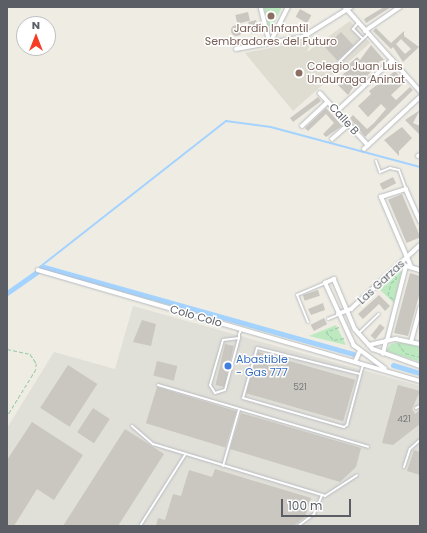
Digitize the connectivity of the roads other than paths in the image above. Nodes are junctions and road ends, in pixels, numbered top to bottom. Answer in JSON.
{"nodes":[{"id":1,"x":261,"y":7,"type":"edge"},
{"id":2,"x":288,"y":7,"type":"edge"},
{"id":3,"x":351,"y":7,"type":"edge"},
{"id":4,"x":400,"y":7,"type":"edge"},
{"id":5,"x":346,"y":9,"type":"edge"},
{"id":6,"x":358,"y":23,"type":"junction"},
{"id":7,"x":367,"y":33,"type":"junction"},
{"id":8,"x":363,"y":39,"type":"junction"},
{"id":9,"x":270,"y":43,"type":"junction"},
{"id":10,"x":236,"y":49,"type":"dead end"},
{"id":11,"x":392,"y":60,"type":"junction"},
{"id":12,"x":339,"y":62,"type":"dead end"},
{"id":13,"x":420,"y":91,"type":"edge"},
{"id":14,"x":320,"y":92,"type":"dead end"},
{"id":15,"x":420,"y":97,"type":"edge"},
{"id":16,"x":328,"y":102,"type":"junction"},
{"id":17,"x":337,"y":111,"type":"junction"},
{"id":18,"x":349,"y":124,"type":"junction"},
{"id":19,"x":302,"y":126,"type":"dead end"},
{"id":20,"x":332,"y":139,"type":"dead end"},
{"id":21,"x":368,"y":145,"type":"junction"},
{"id":22,"x":364,"y":149,"type":"dead end"},
{"id":23,"x":376,"y":162,"type":"dead end"},
{"id":24,"x":406,"y":189,"type":"junction"},
{"id":25,"x":420,"y":221,"type":"edge"},
{"id":26,"x":420,"y":245,"type":"edge"},
{"id":27,"x":405,"y":259,"type":"junction"},
{"id":28,"x":400,"y":264,"type":"junction"},
{"id":29,"x":406,"y":266,"type":"junction"},
{"id":30,"x":412,"y":268,"type":"junction"},
{"id":31,"x":38,"y":270,"type":"dead end"},
{"id":32,"x":420,"y":270,"type":"edge"},
{"id":33,"x":325,"y":283,"type":"junction"},
{"id":34,"x":420,"y":308,"type":"edge"},
{"id":35,"x":347,"y":311,"type":"junction"},
{"id":36,"x":338,"y":314,"type":"junction"},
{"id":37,"x":379,"y":314,"type":"dead end"},
{"id":38,"x":328,"y":318,"type":"dead end"},
{"id":39,"x":308,"y":322,"type":"dead end"},
{"id":40,"x":241,"y":329,"type":"junction"},
{"id":41,"x":358,"y":334,"type":"junction"},
{"id":42,"x":238,"y":338,"type":"junction"},
{"id":43,"x":387,"y":341,"type":"junction"},
{"id":44,"x":412,"y":342,"type":"junction"},
{"id":45,"x":420,"y":344,"type":"edge"},
{"id":46,"x":369,"y":345,"type":"junction"},
{"id":47,"x":360,"y":352,"type":"junction"},
{"id":48,"x":383,"y":354,"type":"junction"},
{"id":49,"x":355,"y":362,"type":"junction"},
{"id":50,"x":363,"y":365,"type":"junction"},
{"id":51,"x":420,"y":366,"type":"edge"},
{"id":52,"x":391,"y":373,"type":"junction"},
{"id":53,"x":360,"y":374,"type":"junction"},
{"id":54,"x":420,"y":381,"type":"edge"},
{"id":55,"x":158,"y":385,"type":"dead end"},
{"id":56,"x":420,"y":406,"type":"edge"},
{"id":57,"x":416,"y":408,"type":"dead end"},
{"id":58,"x":239,"y":410,"type":"junction"},
{"id":59,"x":132,"y":426,"type":"dead end"},
{"id":60,"x":420,"y":440,"type":"edge"},
{"id":61,"x":368,"y":447,"type":"dead end"},
{"id":62,"x":185,"y":455,"type":"junction"},
{"id":63,"x":223,"y":466,"type":"junction"},
{"id":64,"x":404,"y":467,"type":"dead end"},
{"id":65,"x":357,"y":475,"type":"dead end"},
{"id":66,"x":322,"y":495,"type":"junction"},
{"id":67,"x":140,"y":526,"type":"edge"},
{"id":68,"x":298,"y":526,"type":"edge"}],
"edges":[{"from":1,"to":9,"type":"street"},
{"from":2,"to":9,"type":"street"},
{"from":3,"to":5,"type":"street"},
{"from":4,"to":7,"type":"street"},
{"from":5,"to":6,"type":"street"},
{"from":5,"to":9,"type":"street"},
{"from":6,"to":7,"type":"street"},
{"from":6,"to":8,"type":"lane"},
{"from":7,"to":8,"type":"lane"},
{"from":7,"to":11,"type":"street"},
{"from":8,"to":12,"type":"lane"},
{"from":9,"to":10,"type":"street"},
{"from":11,"to":13,"type":"street"},
{"from":11,"to":17,"type":"street"},
{"from":14,"to":16,"type":"street","name":"Calle B"},
{"from":15,"to":21,"type":"street"},
{"from":16,"to":17,"type":"street","name":"Calle B"},
{"from":16,"to":19,"type":"street"},
{"from":17,"to":18,"type":"street","name":"Calle B"},
{"from":18,"to":20,"type":"street"},
{"from":18,"to":21,"type":"street","name":"Calle B"},
{"from":21,"to":22,"type":"street"},
{"from":23,"to":24,"type":"lane"},
{"from":24,"to":25,"type":"street"},
{"from":24,"to":27,"type":"street"},
{"from":26,"to":27,"type":"street","name":"Las Garzas"},
{"from":27,"to":28,"type":"street","name":"Las Garzas"},
{"from":27,"to":30,"type":"street"},
{"from":28,"to":29,"type":"street"},
{"from":28,"to":35,"type":"street","name":"Las Garzas"},
{"from":29,"to":30,"type":"street"},
{"from":29,"to":43,"type":"street"},
{"from":30,"to":32,"type":"street"},
{"from":31,"to":40,"type":"street","name":"Colo Colo"},
{"from":33,"to":35,"type":"street"},
{"from":33,"to":36,"type":"street","name":"Colo Colo"},
{"from":33,"to":39,"type":"lane"},
{"from":34,"to":44,"type":"street"},
{"from":35,"to":36,"type":"street","name":"Las Garzas"},
{"from":35,"to":41,"type":"street"},
{"from":36,"to":38,"type":"lane"},
{"from":36,"to":47,"type":"street","name":"Colo Colo"},
{"from":37,"to":41,"type":"lane"},
{"from":40,"to":42,"type":"lane"},
{"from":40,"to":49,"type":"street","name":"Colo Colo"},
{"from":41,"to":46,"type":"street"},
{"from":42,"to":42,"type":"lane"},
{"from":43,"to":44,"type":"street"},
{"from":43,"to":46,"type":"street"},
{"from":43,"to":48,"type":"street"},
{"from":44,"to":45,"type":"street"},
{"from":46,"to":48,"type":"street"},
{"from":47,"to":49,"type":"street"},
{"from":47,"to":52,"type":"street","name":"Colo Colo"},
{"from":48,"to":51,"type":"street"},
{"from":49,"to":50,"type":"street","name":"Colo Colo"},
{"from":50,"to":52,"type":"street","name":"Colo Colo"},
{"from":50,"to":53,"type":"lane"},
{"from":52,"to":54,"type":"street","name":"Colo Colo"},
{"from":53,"to":53,"type":"lane"},
{"from":55,"to":58,"type":"lane"},
{"from":56,"to":57,"type":"lane"},
{"from":58,"to":61,"type":"lane"},
{"from":58,"to":63,"type":"lane"},
{"from":59,"to":62,"type":"lane"},
{"from":60,"to":64,"type":"lane"},
{"from":62,"to":63,"type":"lane"},
{"from":62,"to":67,"type":"lane"},
{"from":63,"to":66,"type":"lane"},
{"from":65,"to":66,"type":"lane"},
{"from":66,"to":68,"type":"lane"}]}
